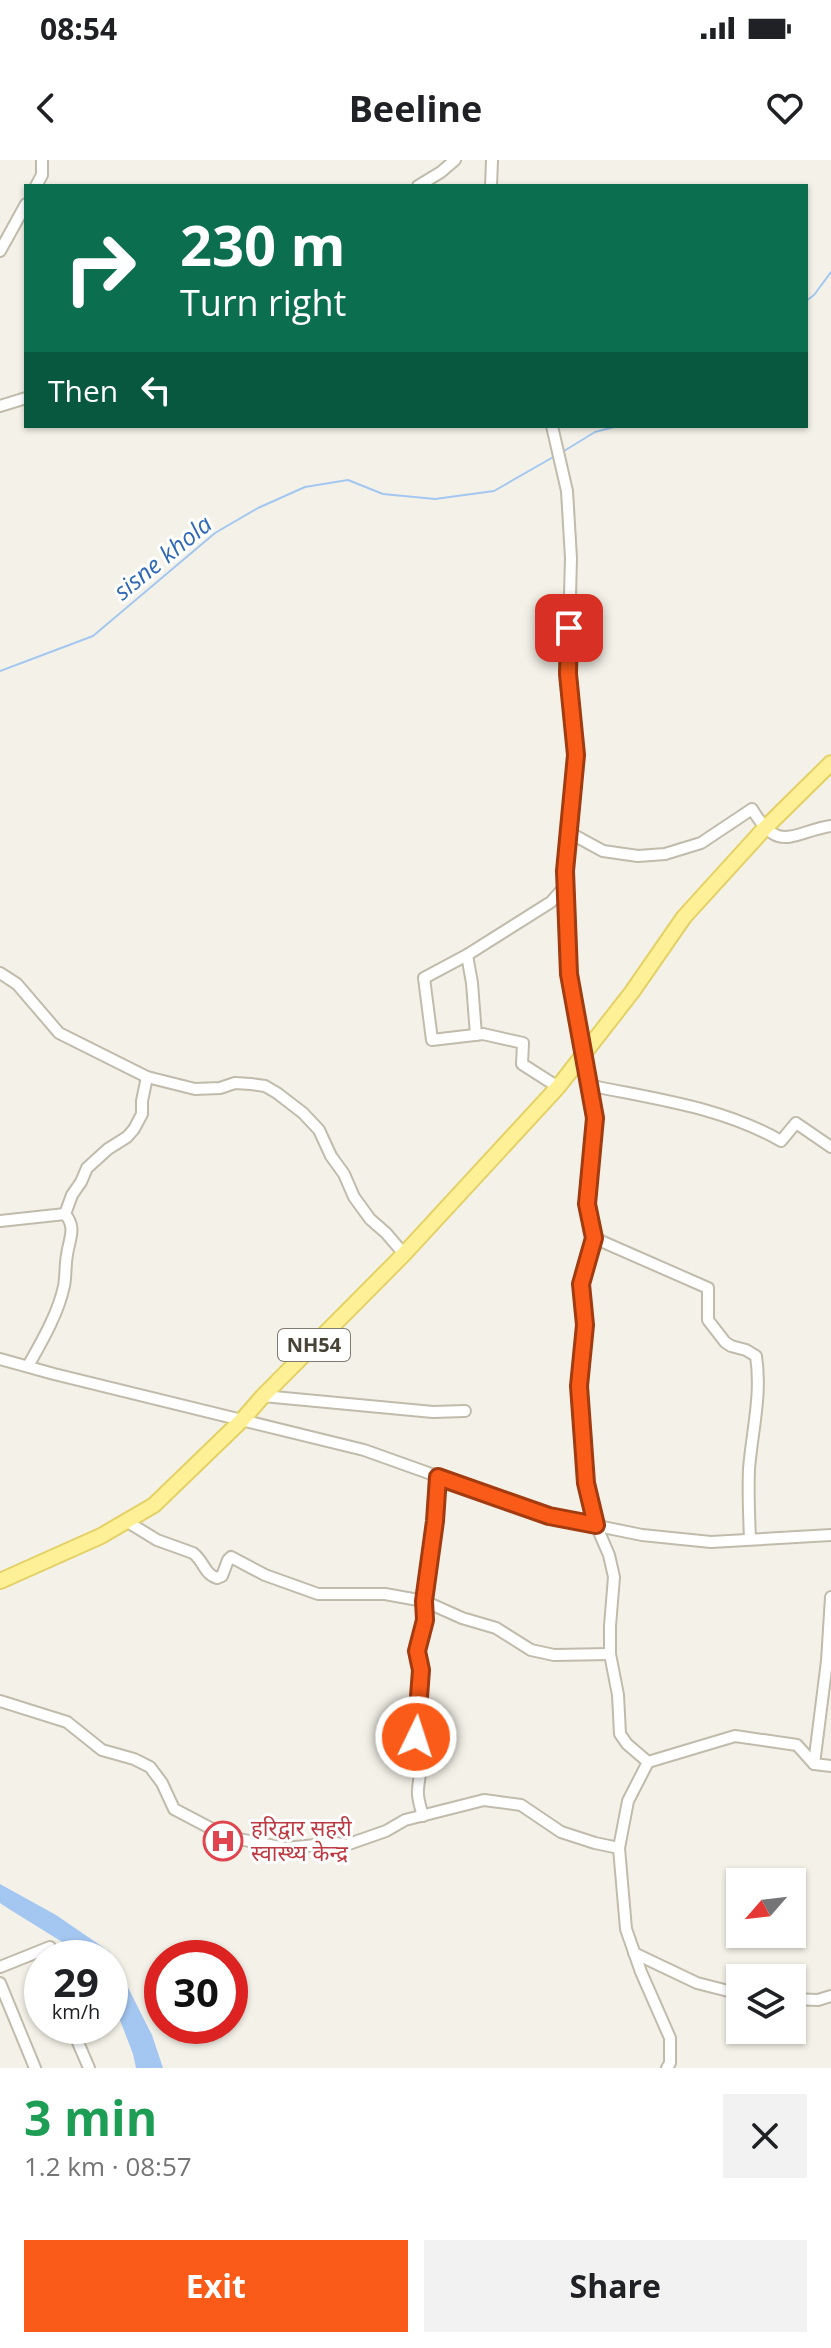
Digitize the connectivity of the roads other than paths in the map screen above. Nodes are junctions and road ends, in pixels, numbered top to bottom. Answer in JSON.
{"nodes":[{"id":1,"x":42,"y":160,"type":"edge"},
{"id":2,"x":455,"y":160,"type":"edge"},
{"id":3,"x":492,"y":160,"type":"edge"},
{"id":4,"x":37,"y":184,"type":"edge"},
{"id":5,"x":421,"y":184,"type":"edge"},
{"id":6,"x":491,"y":184,"type":"edge"},
{"id":7,"x":24,"y":208,"type":"edge"},
{"id":8,"x":0,"y":251,"type":"edge"},
{"id":9,"x":24,"y":399,"type":"edge"},
{"id":10,"x":0,"y":406,"type":"edge"},
{"id":11,"x":552,"y":428,"type":"edge"},
{"id":12,"x":831,"y":763,"type":"edge"},
{"id":13,"x":831,"y":826,"type":"edge"},
{"id":14,"x":764,"y":829,"type":"junction"},
{"id":15,"x":570,"y":833,"type":"junction"},
{"id":16,"x":565,"y":886,"type":"junction"},
{"id":17,"x":467,"y":955,"type":"junction"},
{"id":18,"x":0,"y":973,"type":"edge"},
{"id":19,"x":476,"y":1035,"type":"junction"},
{"id":20,"x":584,"y":1054,"type":"junction"},
{"id":21,"x":147,"y":1077,"type":"junction"},
{"id":22,"x":588,"y":1085,"type":"junction"},
{"id":23,"x":558,"y":1087,"type":"junction"},
{"id":24,"x":831,"y":1147,"type":"edge"},
{"id":25,"x":65,"y":1214,"type":"junction"},
{"id":26,"x":0,"y":1221,"type":"edge"},
{"id":27,"x":594,"y":1238,"type":"junction"},
{"id":28,"x":404,"y":1254,"type":"junction"},
{"id":29,"x":0,"y":1359,"type":"edge"},
{"id":30,"x":28,"y":1366,"type":"junction"},
{"id":31,"x":263,"y":1396,"type":"junction"},
{"id":32,"x":465,"y":1411,"type":"dead end"},
{"id":33,"x":243,"y":1419,"type":"junction"},
{"id":34,"x":438,"y":1477,"type":"junction"},
{"id":35,"x":126,"y":1521,"type":"junction"},
{"id":36,"x":596,"y":1525,"type":"junction"},
{"id":37,"x":831,"y":1535,"type":"edge"},
{"id":38,"x":750,"y":1539,"type":"junction"},
{"id":39,"x":0,"y":1581,"type":"edge"},
{"id":40,"x":831,"y":1597,"type":"edge"},
{"id":41,"x":424,"y":1601,"type":"junction"},
{"id":42,"x":610,"y":1654,"type":"junction"},
{"id":43,"x":0,"y":1701,"type":"edge"},
{"id":44,"x":648,"y":1762,"type":"junction"},
{"id":45,"x":814,"y":1764,"type":"junction"},
{"id":46,"x":831,"y":1766,"type":"edge"},
{"id":47,"x":423,"y":1816,"type":"junction"},
{"id":48,"x":619,"y":1848,"type":"junction"},
{"id":49,"x":634,"y":1953,"type":"junction"},
{"id":50,"x":24,"y":1959,"type":"edge"},
{"id":51,"x":0,"y":1967,"type":"edge"},
{"id":52,"x":0,"y":1983,"type":"edge"},
{"id":53,"x":726,"y":1990,"type":"edge"},
{"id":54,"x":831,"y":1996,"type":"edge"},
{"id":55,"x":806,"y":2000,"type":"edge"},
{"id":56,"x":79,"y":2044,"type":"edge"},
{"id":57,"x":35,"y":2068,"type":"edge"},
{"id":58,"x":89,"y":2068,"type":"edge"},
{"id":59,"x":667,"y":2068,"type":"edge"}],
"edges":[{"from":1,"to":4,"type":"street"},
{"from":2,"to":5,"type":"street"},
{"from":3,"to":6,"type":"street"},
{"from":7,"to":8,"type":"street"},
{"from":9,"to":10,"type":"street"},
{"from":11,"to":15,"type":"street"},
{"from":12,"to":14,"type":"main road","number":"NH54"},
{"from":13,"to":14,"type":"street"},
{"from":14,"to":15,"type":"street"},
{"from":14,"to":20,"type":"main road","number":"NH54"},
{"from":15,"to":16,"type":"street"},
{"from":16,"to":17,"type":"street"},
{"from":16,"to":20,"type":"street"},
{"from":17,"to":19,"type":"street"},
{"from":17,"to":19,"type":"street"},
{"from":18,"to":21,"type":"street"},
{"from":19,"to":23,"type":"street"},
{"from":20,"to":22,"type":"street"},
{"from":20,"to":23,"type":"main road","number":"NH54"},
{"from":21,"to":25,"type":"street"},
{"from":21,"to":28,"type":"street"},
{"from":22,"to":24,"type":"street"},
{"from":22,"to":27,"type":"street"},
{"from":23,"to":28,"type":"main road","number":"NH54"},
{"from":25,"to":26,"type":"street"},
{"from":25,"to":30,"type":"street"},
{"from":27,"to":36,"type":"street"},
{"from":27,"to":38,"type":"street"},
{"from":28,"to":31,"type":"main road","number":"NH54"},
{"from":29,"to":30,"type":"street"},
{"from":30,"to":33,"type":"street"},
{"from":31,"to":32,"type":"street"},
{"from":31,"to":33,"type":"main road","number":"NH54"},
{"from":33,"to":34,"type":"street"},
{"from":33,"to":35,"type":"main road","number":"NH54"},
{"from":34,"to":36,"type":"street"},
{"from":34,"to":41,"type":"street"},
{"from":35,"to":39,"type":"main road","number":"NH54"},
{"from":35,"to":41,"type":"street"},
{"from":36,"to":38,"type":"street"},
{"from":36,"to":42,"type":"street"},
{"from":37,"to":38,"type":"street"},
{"from":40,"to":45,"type":"street"},
{"from":41,"to":42,"type":"street"},
{"from":41,"to":47,"type":"street"},
{"from":42,"to":44,"type":"street"},
{"from":43,"to":47,"type":"street"},
{"from":44,"to":45,"type":"street"},
{"from":44,"to":48,"type":"street"},
{"from":45,"to":46,"type":"street"},
{"from":47,"to":48,"type":"street"},
{"from":48,"to":49,"type":"street"},
{"from":49,"to":53,"type":"street"},
{"from":49,"to":59,"type":"street"},
{"from":50,"to":51,"type":"street"},
{"from":52,"to":57,"type":"street"},
{"from":54,"to":55,"type":"street"},
{"from":56,"to":58,"type":"street"}]}
